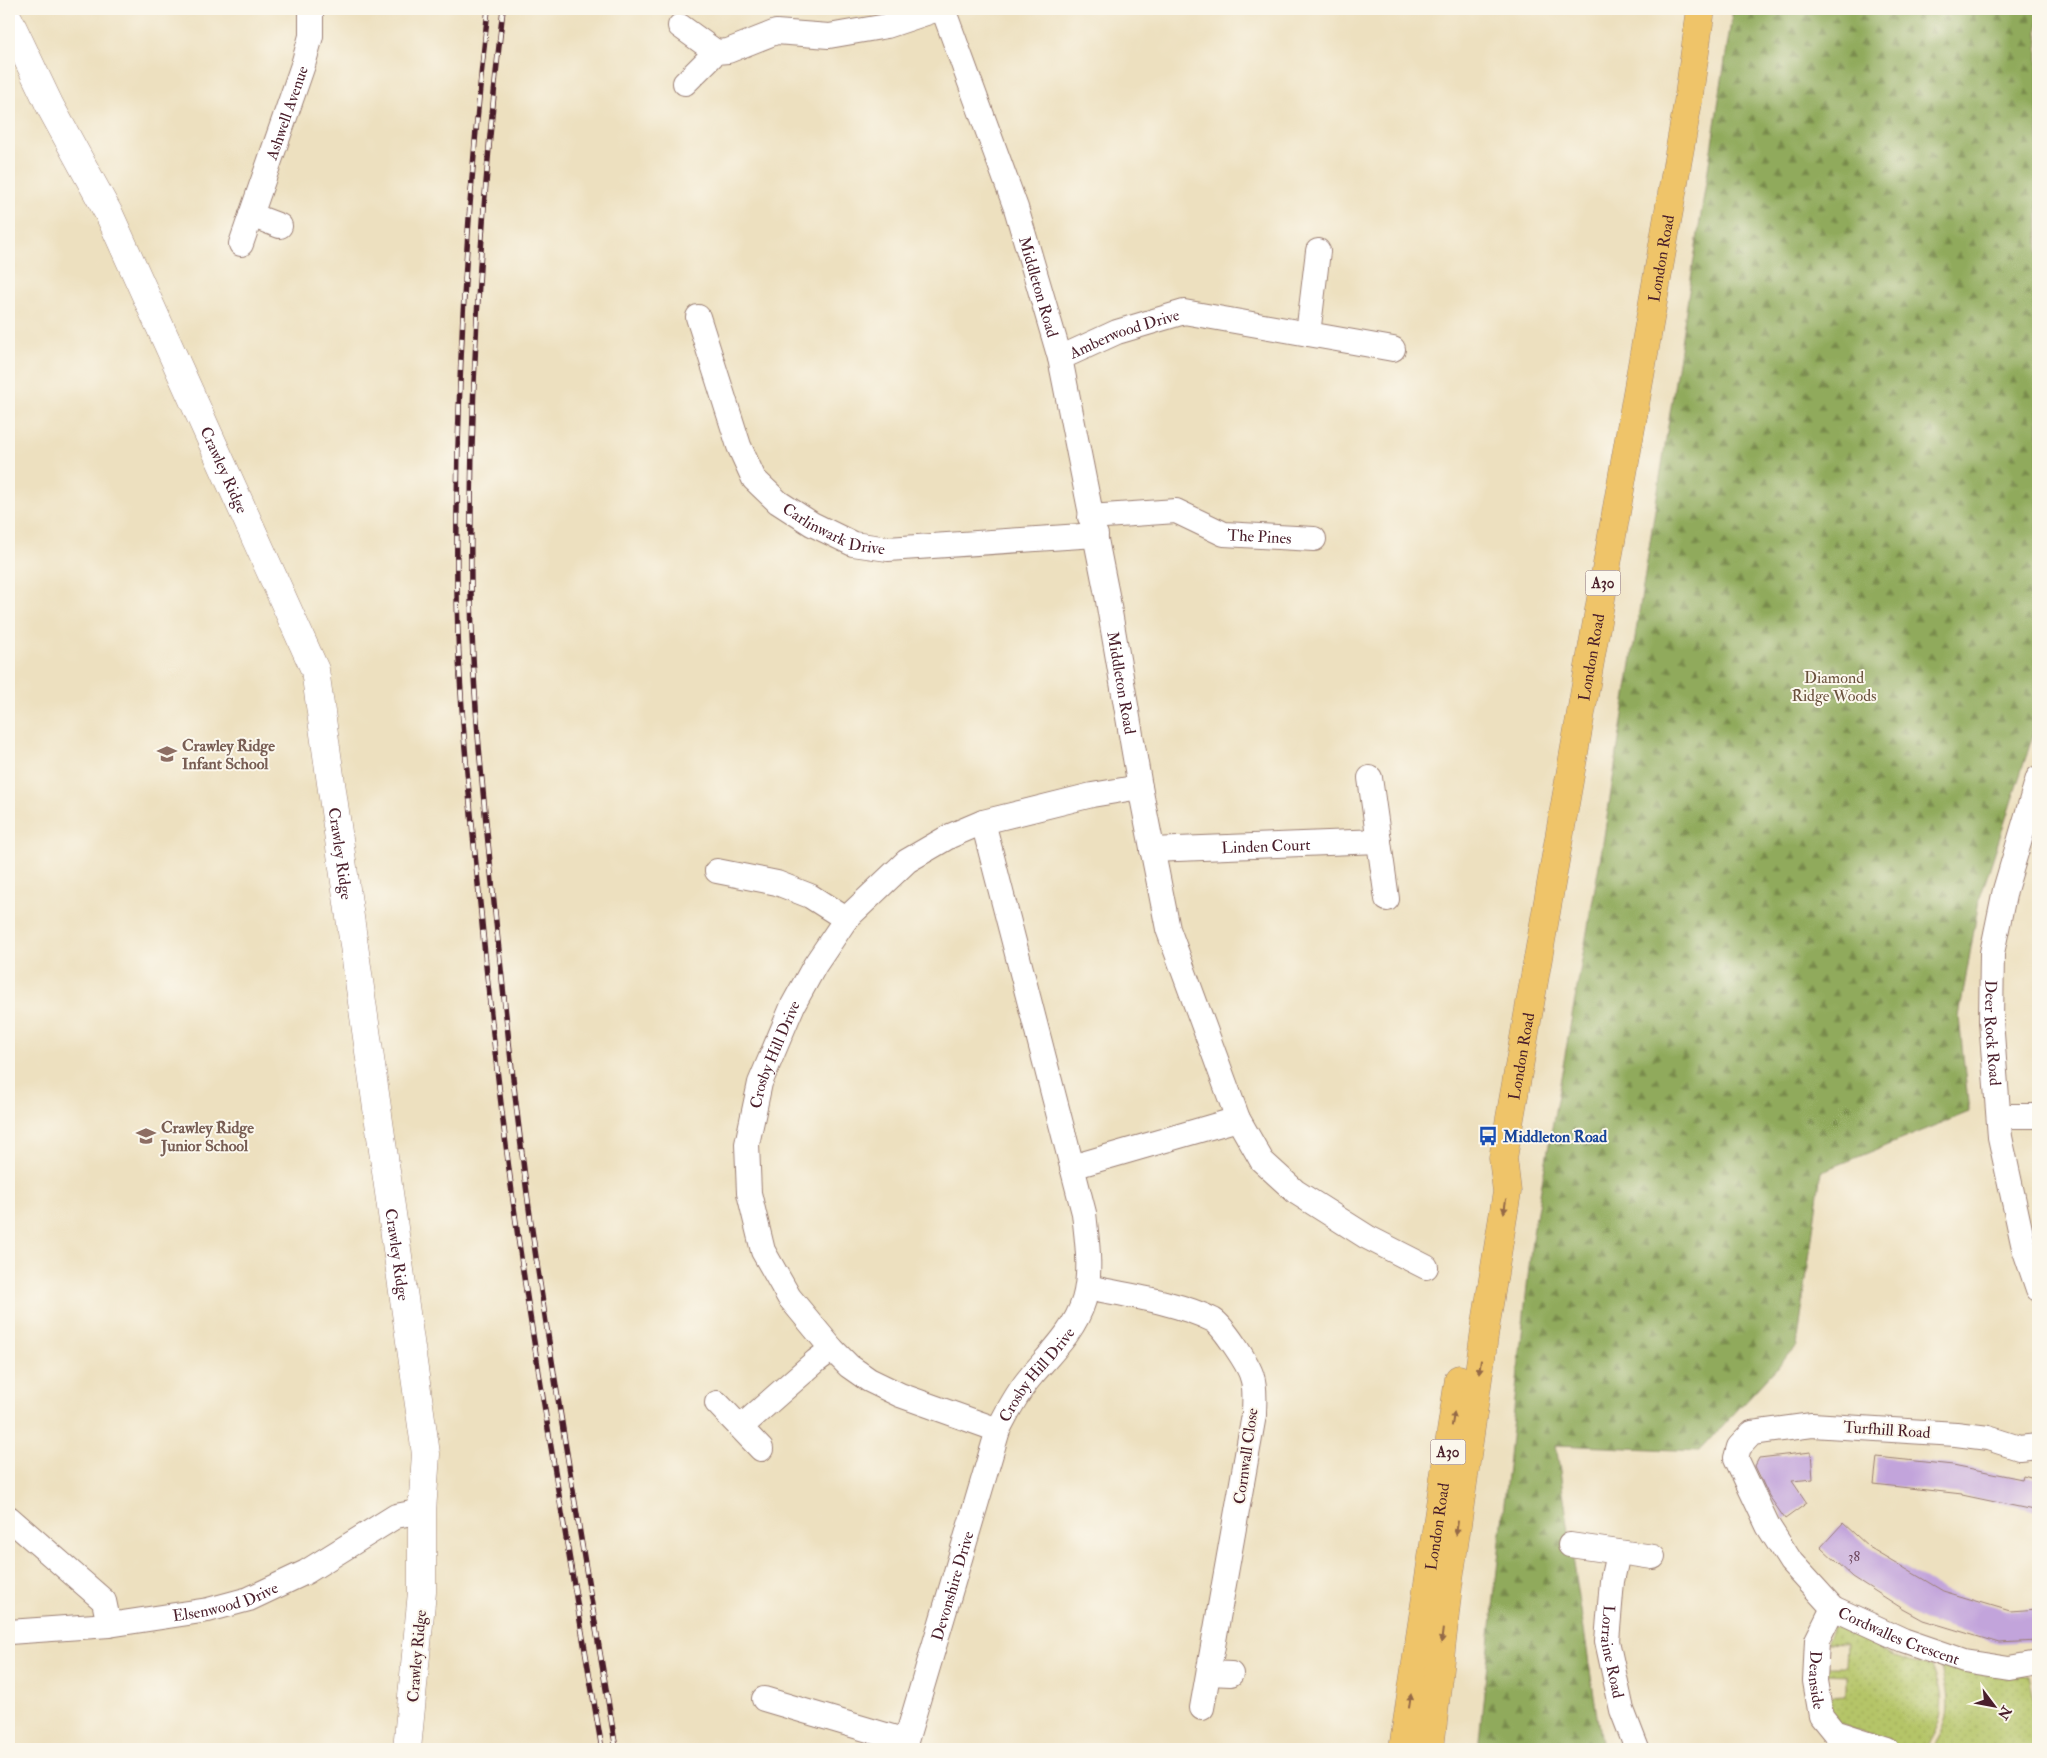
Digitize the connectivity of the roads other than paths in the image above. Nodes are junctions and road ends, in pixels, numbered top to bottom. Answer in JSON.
{"nodes":[{"id":1,"x":311,"y":9,"type":"edge"},
{"id":2,"x":938,"y":9,"type":"edge"},
{"id":3,"x":943,"y":9,"type":"edge"},
{"id":4,"x":1701,"y":9,"type":"edge"},
{"id":5,"x":9,"y":20,"type":"edge"},
{"id":6,"x":680,"y":26,"type":"dead end"},
{"id":7,"x":716,"y":52,"type":"junction"},
{"id":8,"x":685,"y":84,"type":"dead end"},
{"id":9,"x":250,"y":215,"type":"junction"},
{"id":10,"x":280,"y":226,"type":"dead end"},
{"id":11,"x":241,"y":244,"type":"dead end"},
{"id":12,"x":1318,"y":252,"type":"dead end"},
{"id":13,"x":698,"y":316,"type":"dead end"},
{"id":14,"x":1308,"y":334,"type":"junction"},
{"id":15,"x":1393,"y":349,"type":"dead end"},
{"id":16,"x":1060,"y":358,"type":"junction"},
{"id":17,"x":1093,"y":526,"type":"junction"},
{"id":18,"x":1314,"y":539,"type":"dead end"},
{"id":19,"x":1370,"y":778,"type":"dead end"},
{"id":20,"x":2038,"y":778,"type":"edge"},
{"id":21,"x":1140,"y":787,"type":"junction"},
{"id":22,"x":983,"y":822,"type":"junction"},
{"id":23,"x":2031,"y":829,"type":"edge"},
{"id":24,"x":1379,"y":841,"type":"junction"},
{"id":25,"x":1152,"y":850,"type":"junction"},
{"id":26,"x":717,"y":871,"type":"dead end"},
{"id":27,"x":1387,"y":898,"type":"dead end"},
{"id":28,"x":846,"y":920,"type":"junction"},
{"id":29,"x":2000,"y":1116,"type":"junction"},
{"id":30,"x":2038,"y":1116,"type":"edge"},
{"id":31,"x":1238,"y":1120,"type":"junction"},
{"id":32,"x":1503,"y":1158,"type":"junction"},
{"id":33,"x":1072,"y":1167,"type":"junction"},
{"id":34,"x":1426,"y":1267,"type":"dead end"},
{"id":35,"x":1087,"y":1288,"type":"junction"},
{"id":36,"x":2038,"y":1289,"type":"edge"},
{"id":37,"x":832,"y":1349,"type":"junction"},
{"id":38,"x":717,"y":1403,"type":"dead end"},
{"id":39,"x":742,"y":1427,"type":"junction"},
{"id":40,"x":998,"y":1430,"type":"junction"},
{"id":41,"x":2038,"y":1446,"type":"edge"},
{"id":42,"x":1739,"y":1447,"type":"joint"},
{"id":43,"x":761,"y":1449,"type":"dead end"},
{"id":44,"x":422,"y":1511,"type":"junction"},
{"id":45,"x":9,"y":1518,"type":"edge"},
{"id":46,"x":1570,"y":1545,"type":"dead end"},
{"id":47,"x":1618,"y":1552,"type":"junction"},
{"id":48,"x":1653,"y":1557,"type":"dead end"},
{"id":49,"x":1833,"y":1608,"type":"junction"},
{"id":50,"x":109,"y":1625,"type":"junction"},
{"id":51,"x":9,"y":1632,"type":"edge"},
{"id":52,"x":2038,"y":1663,"type":"edge"},
{"id":53,"x":764,"y":1699,"type":"dead end"},
{"id":54,"x":1202,"y":1708,"type":"dead end"},
{"id":55,"x":1850,"y":1744,"type":"edge"},
{"id":56,"x":906,"y":1745,"type":"edge"},
{"id":57,"x":407,"y":1749,"type":"edge"},
{"id":58,"x":1403,"y":1749,"type":"edge"},
{"id":59,"x":1430,"y":1749,"type":"edge"},
{"id":60,"x":1637,"y":1749,"type":"edge"},
{"id":61,"x":1887,"y":1749,"type":"edge"}],
"edges":[{"from":1,"to":9,"type":"street","name":"Ashwell Avenue"},
{"from":2,"to":7,"type":"street"},
{"from":3,"to":16,"type":"street","name":"Middleton Road"},
{"from":4,"to":32,"type":"main road","name":"London Road","number":"A30"},
{"from":5,"to":44,"type":"street","name":"Crawley Ridge"},
{"from":6,"to":7,"type":"street"},
{"from":7,"to":8,"type":"street"},
{"from":9,"to":10,"type":"street"},
{"from":9,"to":11,"type":"street","name":"Ashwell Avenue"},
{"from":12,"to":14,"type":"street"},
{"from":13,"to":17,"type":"street","name":"Carlinwark Drive"},
{"from":14,"to":15,"type":"street","name":"Amberwood Drive"},
{"from":14,"to":16,"type":"street","name":"Amberwood Drive"},
{"from":16,"to":17,"type":"street","name":"Middleton Road"},
{"from":17,"to":18,"type":"street","name":"The Pines"},
{"from":17,"to":21,"type":"street","name":"Middleton Road"},
{"from":19,"to":24,"type":"street"},
{"from":20,"to":23,"type":"street","name":"Deer Rock Road"},
{"from":21,"to":22,"type":"street","name":"Crosby Hill Drive"},
{"from":21,"to":25,"type":"street","name":"Middleton Road"},
{"from":22,"to":28,"type":"street","name":"Crosby Hill Drive"},
{"from":22,"to":33,"type":"street","name":"Crosby Hill Drive"},
{"from":23,"to":29,"type":"street","name":"Deer Rock Road"},
{"from":24,"to":25,"type":"street","name":"Linden Court"},
{"from":24,"to":27,"type":"street"},
{"from":25,"to":31,"type":"street","name":"Middleton Road"},
{"from":26,"to":28,"type":"street"},
{"from":28,"to":37,"type":"street","name":"Crosby Hill Drive"},
{"from":29,"to":30,"type":"street"},
{"from":29,"to":36,"type":"street","name":"Deer Rock Road"},
{"from":31,"to":33,"type":"street"},
{"from":31,"to":34,"type":"street","name":"Middleton Road"},
{"from":58,"to":32,"type":"main road","name":"London Road","number":"A30","one_way":true},
{"from":32,"to":59,"type":"main road","name":"London Road","number":"A30","one_way":true},
{"from":33,"to":35,"type":"street","name":"Crosby Hill Drive"},
{"from":35,"to":40,"type":"street","name":"Crosby Hill Drive"},
{"from":35,"to":54,"type":"street","name":"Cornwall Close"},
{"from":37,"to":39,"type":"street"},
{"from":37,"to":40,"type":"street","name":"Crosby Hill Drive"},
{"from":38,"to":39,"type":"street"},
{"from":39,"to":43,"type":"street"},
{"from":40,"to":56,"type":"street","name":"Devonshire Drive"},
{"from":41,"to":42,"type":"street","name":"Turfhill Road"},
{"from":42,"to":49,"type":"street","name":"Cordwalles Crescent"},
{"from":44,"to":50,"type":"street","name":"Elsenwood Drive"},
{"from":44,"to":57,"type":"street","name":"Crawley Ridge"},
{"from":45,"to":50,"type":"street"},
{"from":46,"to":47,"type":"street"},
{"from":47,"to":48,"type":"street"},
{"from":47,"to":60,"type":"street","name":"Lorraine Road"},
{"from":49,"to":52,"type":"street","name":"Cordwalles Crescent"},
{"from":49,"to":55,"type":"street","name":"Deanside"},
{"from":50,"to":51,"type":"street","name":"Elsenwood Drive"},
{"from":53,"to":56,"type":"street","name":"Devonshire Drive"},
{"from":55,"to":61,"type":"street","name":"Deanside"}]}
